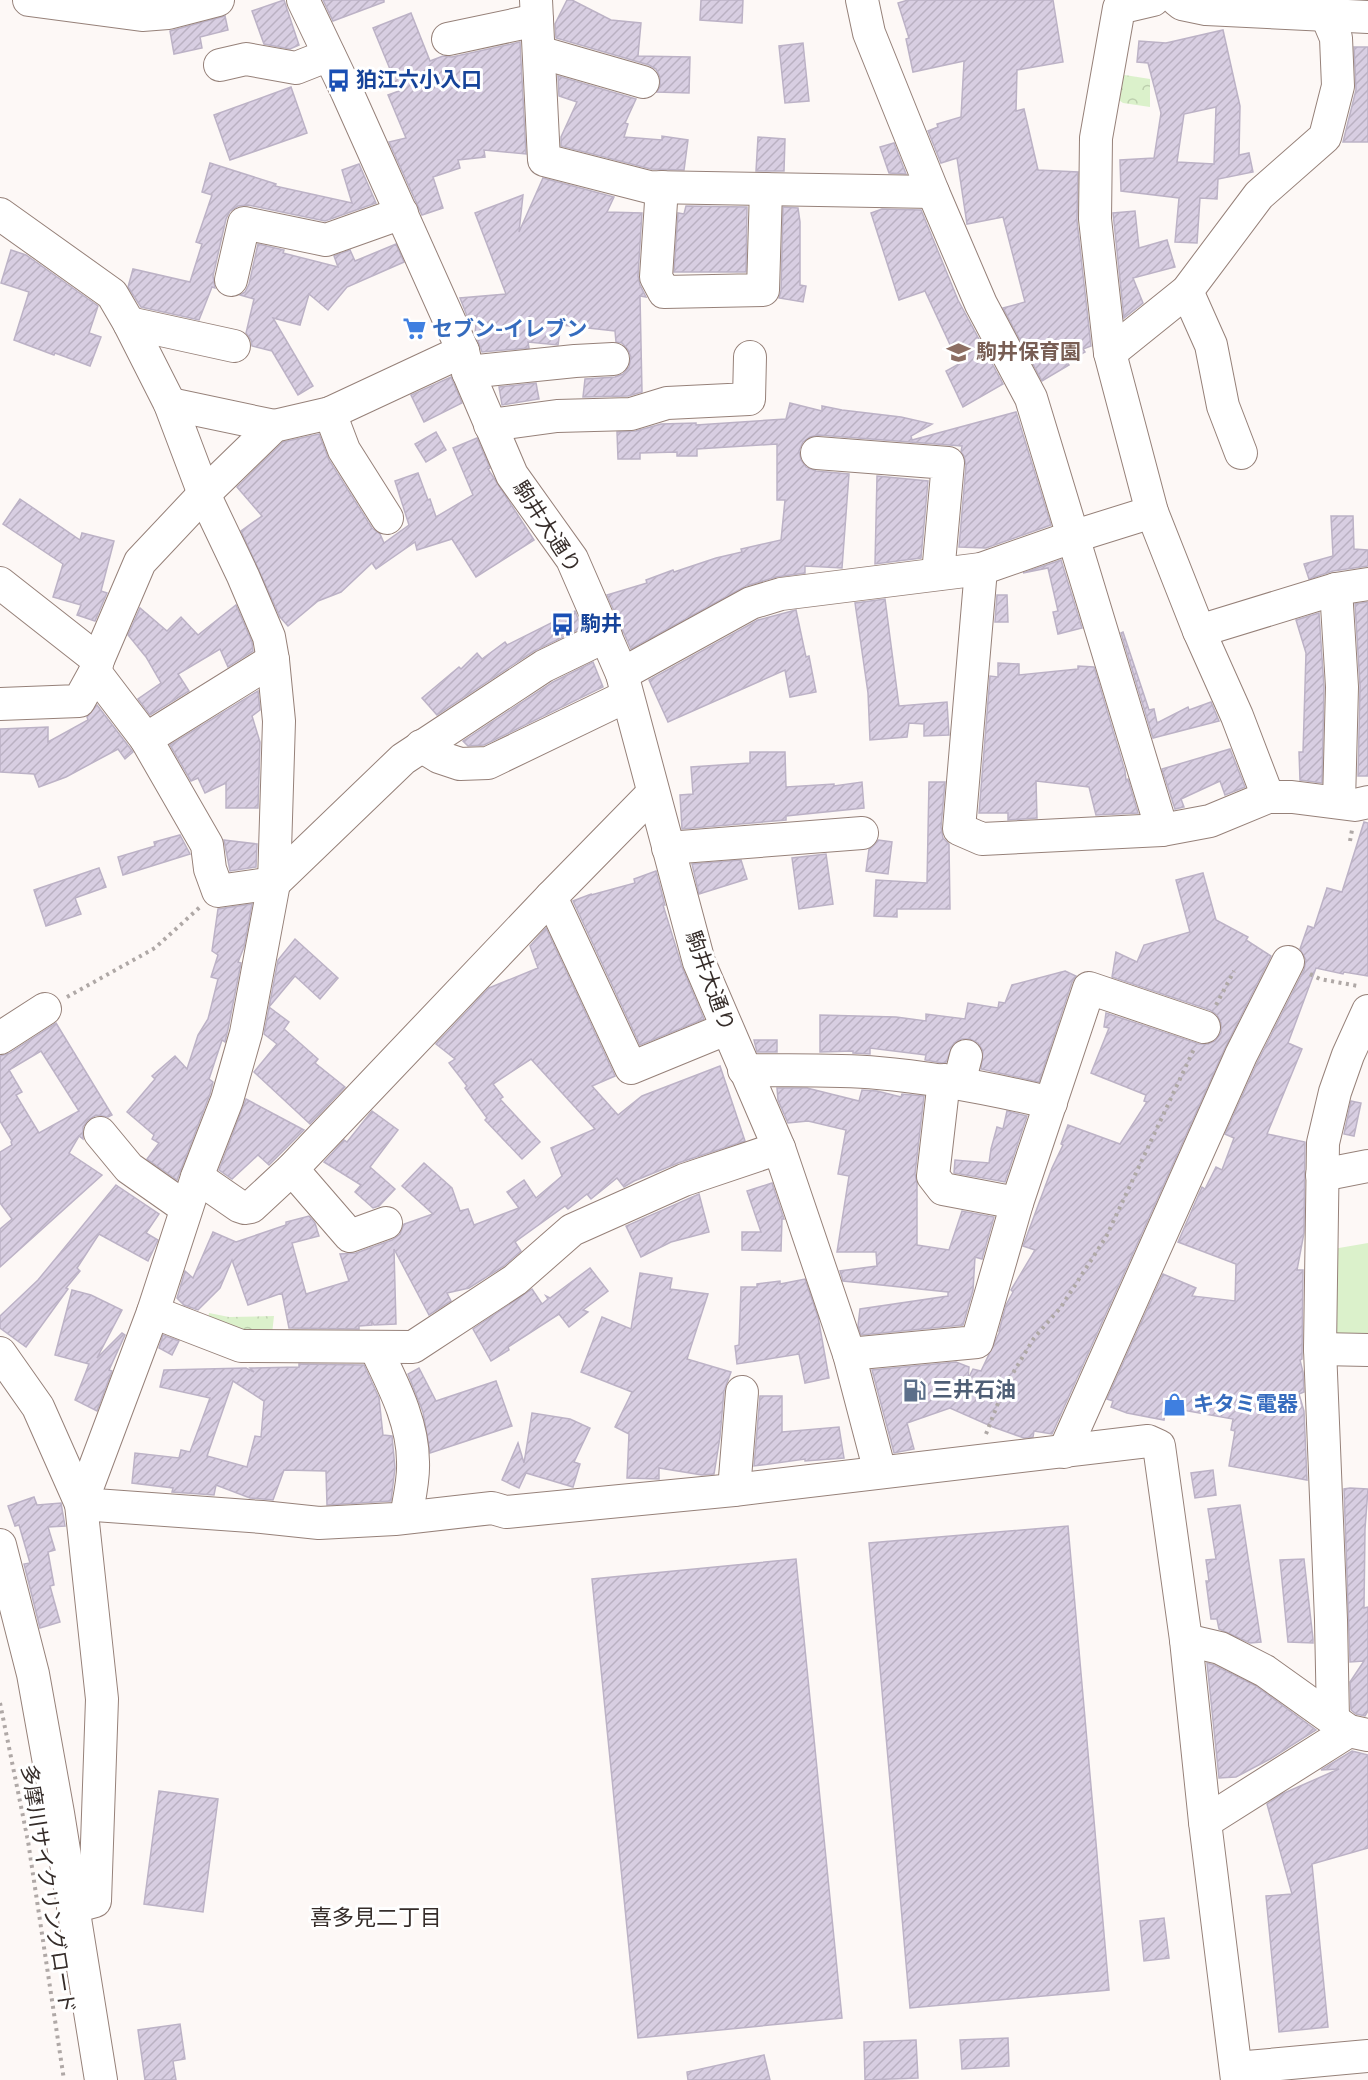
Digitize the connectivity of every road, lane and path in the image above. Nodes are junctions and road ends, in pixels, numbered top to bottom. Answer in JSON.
{"nodes":[{"id":1,"x":29,"y":0,"type":"edge"},
{"id":2,"x":218,"y":0,"type":"edge"},
{"id":3,"x":303,"y":0,"type":"edge"},
{"id":4,"x":862,"y":0,"type":"edge"},
{"id":5,"x":1153,"y":0,"type":"edge"},
{"id":6,"x":1177,"y":0,"type":"edge"},
{"id":7,"x":1324,"y":7,"type":"edge"},
{"id":8,"x":536,"y":10,"type":"edge"},
{"id":9,"x":1368,"y":17,"type":"edge"},
{"id":10,"x":448,"y":39,"type":"dead end"},
{"id":11,"x":539,"y":52,"type":"junction"},
{"id":12,"x":330,"y":55,"type":"junction"},
{"id":13,"x":220,"y":64,"type":"dead end"},
{"id":14,"x":643,"y":82,"type":"dead end"},
{"id":15,"x":662,"y":188,"type":"junction"},
{"id":16,"x":765,"y":189,"type":"junction"},
{"id":17,"x":933,"y":192,"type":"junction"},
{"id":18,"x":402,"y":213,"type":"junction"},
{"id":19,"x":0,"y":214,"type":"edge"},
{"id":20,"x":231,"y":280,"type":"dead end"},
{"id":21,"x":1187,"y":291,"type":"junction"},
{"id":22,"x":129,"y":323,"type":"junction"},
{"id":23,"x":234,"y":346,"type":"dead end"},
{"id":24,"x":1110,"y":353,"type":"junction"},
{"id":25,"x":750,"y":357,"type":"dead end"},
{"id":26,"x":613,"y":359,"type":"dead end"},
{"id":27,"x":465,"y":362,"type":"junction"},
{"id":28,"x":170,"y":404,"type":"junction"},
{"id":29,"x":330,"y":413,"type":"junction"},
{"id":30,"x":490,"y":425,"type":"junction"},
{"id":31,"x":274,"y":426,"type":"junction"},
{"id":32,"x":817,"y":453,"type":"dead end"},
{"id":33,"x":1241,"y":453,"type":"dead end"},
{"id":34,"x":204,"y":494,"type":"junction"},
{"id":35,"x":1152,"y":512,"type":"junction"},
{"id":36,"x":387,"y":518,"type":"dead end"},
{"id":37,"x":1072,"y":537,"type":"junction"},
{"id":38,"x":981,"y":569,"type":"junction"},
{"id":39,"x":938,"y":574,"type":"junction"},
{"id":40,"x":0,"y":583,"type":"edge"},
{"id":41,"x":1368,"y":584,"type":"edge"},
{"id":42,"x":1336,"y":589,"type":"junction"},
{"id":43,"x":1199,"y":631,"type":"junction"},
{"id":44,"x":606,"y":636,"type":"junction"},
{"id":45,"x":273,"y":660,"type":"junction"},
{"id":46,"x":97,"y":666,"type":"junction"},
{"id":47,"x":624,"y":685,"type":"junction"},
{"id":48,"x":0,"y":704,"type":"edge"},
{"id":49,"x":147,"y":739,"type":"junction"},
{"id":50,"x":421,"y":746,"type":"junction"},
{"id":51,"x":653,"y":794,"type":"junction"},
{"id":52,"x":1268,"y":797,"type":"junction"},
{"id":53,"x":1354,"y":802,"type":"edge"},
{"id":54,"x":848,"y":828,"type":"dead end"},
{"id":55,"x":1162,"y":830,"type":"junction"},
{"id":56,"x":668,"y":848,"type":"junction"},
{"id":57,"x":274,"y":883,"type":"junction"},
{"id":58,"x":218,"y":891,"type":"junction"},
{"id":59,"x":550,"y":897,"type":"junction"},
{"id":60,"x":1288,"y":963,"type":"joint"},
{"id":61,"x":1234,"y":971,"type":"dead end"},
{"id":62,"x":1368,"y":988,"type":"edge"},
{"id":63,"x":45,"y":1009,"type":"joint"},
{"id":64,"x":1368,"y":1011,"type":"edge"},
{"id":65,"x":1204,"y":1028,"type":"junction"},
{"id":66,"x":726,"y":1029,"type":"junction"},
{"id":67,"x":0,"y":1038,"type":"edge"},
{"id":68,"x":744,"y":1070,"type":"junction"},
{"id":69,"x":956,"y":1073,"type":"junction"},
{"id":70,"x":1051,"y":1103,"type":"junction"},
{"id":71,"x":100,"y":1132,"type":"dead end"},
{"id":72,"x":779,"y":1148,"type":"junction"},
{"id":73,"x":1368,"y":1166,"type":"edge"},
{"id":74,"x":292,"y":1168,"type":"junction"},
{"id":75,"x":1322,"y":1175,"type":"junction"},
{"id":76,"x":197,"y":1177,"type":"junction"},
{"id":77,"x":1017,"y":1203,"type":"junction"},
{"id":78,"x":186,"y":1208,"type":"junction"},
{"id":79,"x":386,"y":1223,"type":"dead end"},
{"id":80,"x":153,"y":1312,"type":"junction"},
{"id":81,"x":375,"y":1347,"type":"junction"},
{"id":82,"x":1320,"y":1348,"type":"junction"},
{"id":83,"x":1368,"y":1350,"type":"edge"},
{"id":84,"x":0,"y":1353,"type":"edge"},
{"id":85,"x":849,"y":1354,"type":"junction"},
{"id":86,"x":742,"y":1392,"type":"dead end"},
{"id":87,"x":1064,"y":1452,"type":"junction"},
{"id":88,"x":976,"y":1460,"type":"junction"},
{"id":89,"x":880,"y":1472,"type":"junction"},
{"id":90,"x":734,"y":1490,"type":"junction"},
{"id":91,"x":81,"y":1504,"type":"junction"},
{"id":92,"x":406,"y":1518,"type":"junction"},
{"id":93,"x":0,"y":1545,"type":"edge"},
{"id":94,"x":1186,"y":1640,"type":"junction"},
{"id":95,"x":0,"y":1703,"type":"edge"},
{"id":96,"x":1350,"y":1728,"type":"edge"},
{"id":97,"x":1205,"y":1822,"type":"junction"},
{"id":98,"x":73,"y":1906,"type":"junction"},
{"id":99,"x":1368,"y":2056,"type":"edge"},
{"id":100,"x":1236,"y":2074,"type":"edge"},
{"id":101,"x":64,"y":2080,"type":"edge"},
{"id":102,"x":101,"y":2080,"type":"edge"}],
"edges":[{"from":1,"to":2,"type":"street"},
{"from":3,"to":12,"type":"street","name":"駒井大通り"},
{"from":4,"to":17,"type":"street"},
{"from":5,"to":24,"type":"street"},
{"from":6,"to":7,"type":"street"},
{"from":7,"to":9,"type":"street"},
{"from":7,"to":21,"type":"street"},
{"from":8,"to":10,"type":"street"},
{"from":8,"to":11,"type":"street"},
{"from":11,"to":14,"type":"street"},
{"from":11,"to":15,"type":"street"},
{"from":12,"to":13,"type":"street"},
{"from":12,"to":18,"type":"street","name":"駒井大通り"},
{"from":15,"to":16,"type":"street"},
{"from":15,"to":16,"type":"street"},
{"from":16,"to":17,"type":"street"},
{"from":17,"to":37,"type":"street"},
{"from":18,"to":20,"type":"street"},
{"from":18,"to":27,"type":"street","name":"駒井大通り"},
{"from":19,"to":22,"type":"street"},
{"from":21,"to":24,"type":"street"},
{"from":21,"to":33,"type":"street"},
{"from":22,"to":23,"type":"street"},
{"from":22,"to":28,"type":"street"},
{"from":24,"to":35,"type":"street"},
{"from":25,"to":30,"type":"street"},
{"from":26,"to":27,"type":"street"},
{"from":27,"to":29,"type":"street"},
{"from":27,"to":30,"type":"street","name":"駒井大通り"},
{"from":28,"to":31,"type":"street"},
{"from":28,"to":34,"type":"street"},
{"from":29,"to":31,"type":"street"},
{"from":29,"to":36,"type":"street"},
{"from":30,"to":44,"type":"street","name":"駒井大通り"},
{"from":31,"to":34,"type":"street"},
{"from":32,"to":39,"type":"street"},
{"from":34,"to":45,"type":"street"},
{"from":34,"to":46,"type":"street"},
{"from":35,"to":37,"type":"street"},
{"from":35,"to":43,"type":"street"},
{"from":37,"to":38,"type":"street"},
{"from":37,"to":55,"type":"street"},
{"from":38,"to":39,"type":"street"},
{"from":38,"to":55,"type":"street"},
{"from":39,"to":47,"type":"street"},
{"from":40,"to":46,"type":"street"},
{"from":41,"to":42,"type":"street"},
{"from":42,"to":43,"type":"street"},
{"from":42,"to":53,"type":"street"},
{"from":43,"to":52,"type":"street"},
{"from":44,"to":47,"type":"street","name":"駒井大通り"},
{"from":44,"to":50,"type":"street"},
{"from":45,"to":49,"type":"street"},
{"from":45,"to":57,"type":"street"},
{"from":46,"to":48,"type":"street"},
{"from":46,"to":49,"type":"street"},
{"from":47,"to":50,"type":"street"},
{"from":47,"to":51,"type":"street","name":"駒井大通り"},
{"from":49,"to":58,"type":"street"},
{"from":50,"to":57,"type":"street"},
{"from":51,"to":56,"type":"street","name":"駒井大通り"},
{"from":51,"to":59,"type":"street"},
{"from":52,"to":53,"type":"street"},
{"from":52,"to":55,"type":"street"},
{"from":54,"to":56,"type":"street"},
{"from":56,"to":66,"type":"street","name":"駒井大通り"},
{"from":57,"to":58,"type":"street"},
{"from":57,"to":76,"type":"street"},
{"from":58,"to":63,"type":"path"},
{"from":59,"to":66,"type":"street"},
{"from":59,"to":74,"type":"street"},
{"from":60,"to":62,"type":"path"},
{"from":60,"to":87,"type":"street"},
{"from":61,"to":65,"type":"path"},
{"from":63,"to":67,"type":"street"},
{"from":64,"to":75,"type":"street"},
{"from":65,"to":70,"type":"street"},
{"from":65,"to":88,"type":"path"},
{"from":66,"to":68,"type":"street","name":"駒井大通り"},
{"from":68,"to":69,"type":"street"},
{"from":68,"to":72,"type":"street","name":"駒井大通り"},
{"from":69,"to":70,"type":"street"},
{"from":69,"to":77,"type":"street"},
{"from":70,"to":77,"type":"street"},
{"from":71,"to":78,"type":"street"},
{"from":72,"to":81,"type":"street"},
{"from":72,"to":85,"type":"street","name":"駒井大通り"},
{"from":73,"to":75,"type":"street"},
{"from":74,"to":76,"type":"street"},
{"from":74,"to":79,"type":"street"},
{"from":75,"to":82,"type":"street"},
{"from":76,"to":78,"type":"street"},
{"from":77,"to":85,"type":"street"},
{"from":78,"to":80,"type":"street"},
{"from":80,"to":81,"type":"street"},
{"from":80,"to":91,"type":"street"},
{"from":81,"to":92,"type":"street"},
{"from":82,"to":83,"type":"street"},
{"from":82,"to":96,"type":"street"},
{"from":84,"to":91,"type":"street"},
{"from":85,"to":89,"type":"street","name":"駒井大通り"},
{"from":86,"to":90,"type":"street"},
{"from":87,"to":88,"type":"street"},
{"from":87,"to":94,"type":"street"},
{"from":88,"to":89,"type":"street"},
{"from":89,"to":90,"type":"street"},
{"from":90,"to":92,"type":"street"},
{"from":91,"to":92,"type":"street"},
{"from":91,"to":98,"type":"street"},
{"from":93,"to":98,"type":"street"},
{"from":94,"to":96,"type":"street"},
{"from":94,"to":97,"type":"street"},
{"from":95,"to":101,"type":"path","name":"多摩川サイクリングロード"},
{"from":96,"to":97,"type":"street"},
{"from":97,"to":100,"type":"street"},
{"from":98,"to":102,"type":"street"},
{"from":99,"to":100,"type":"street"}]}
